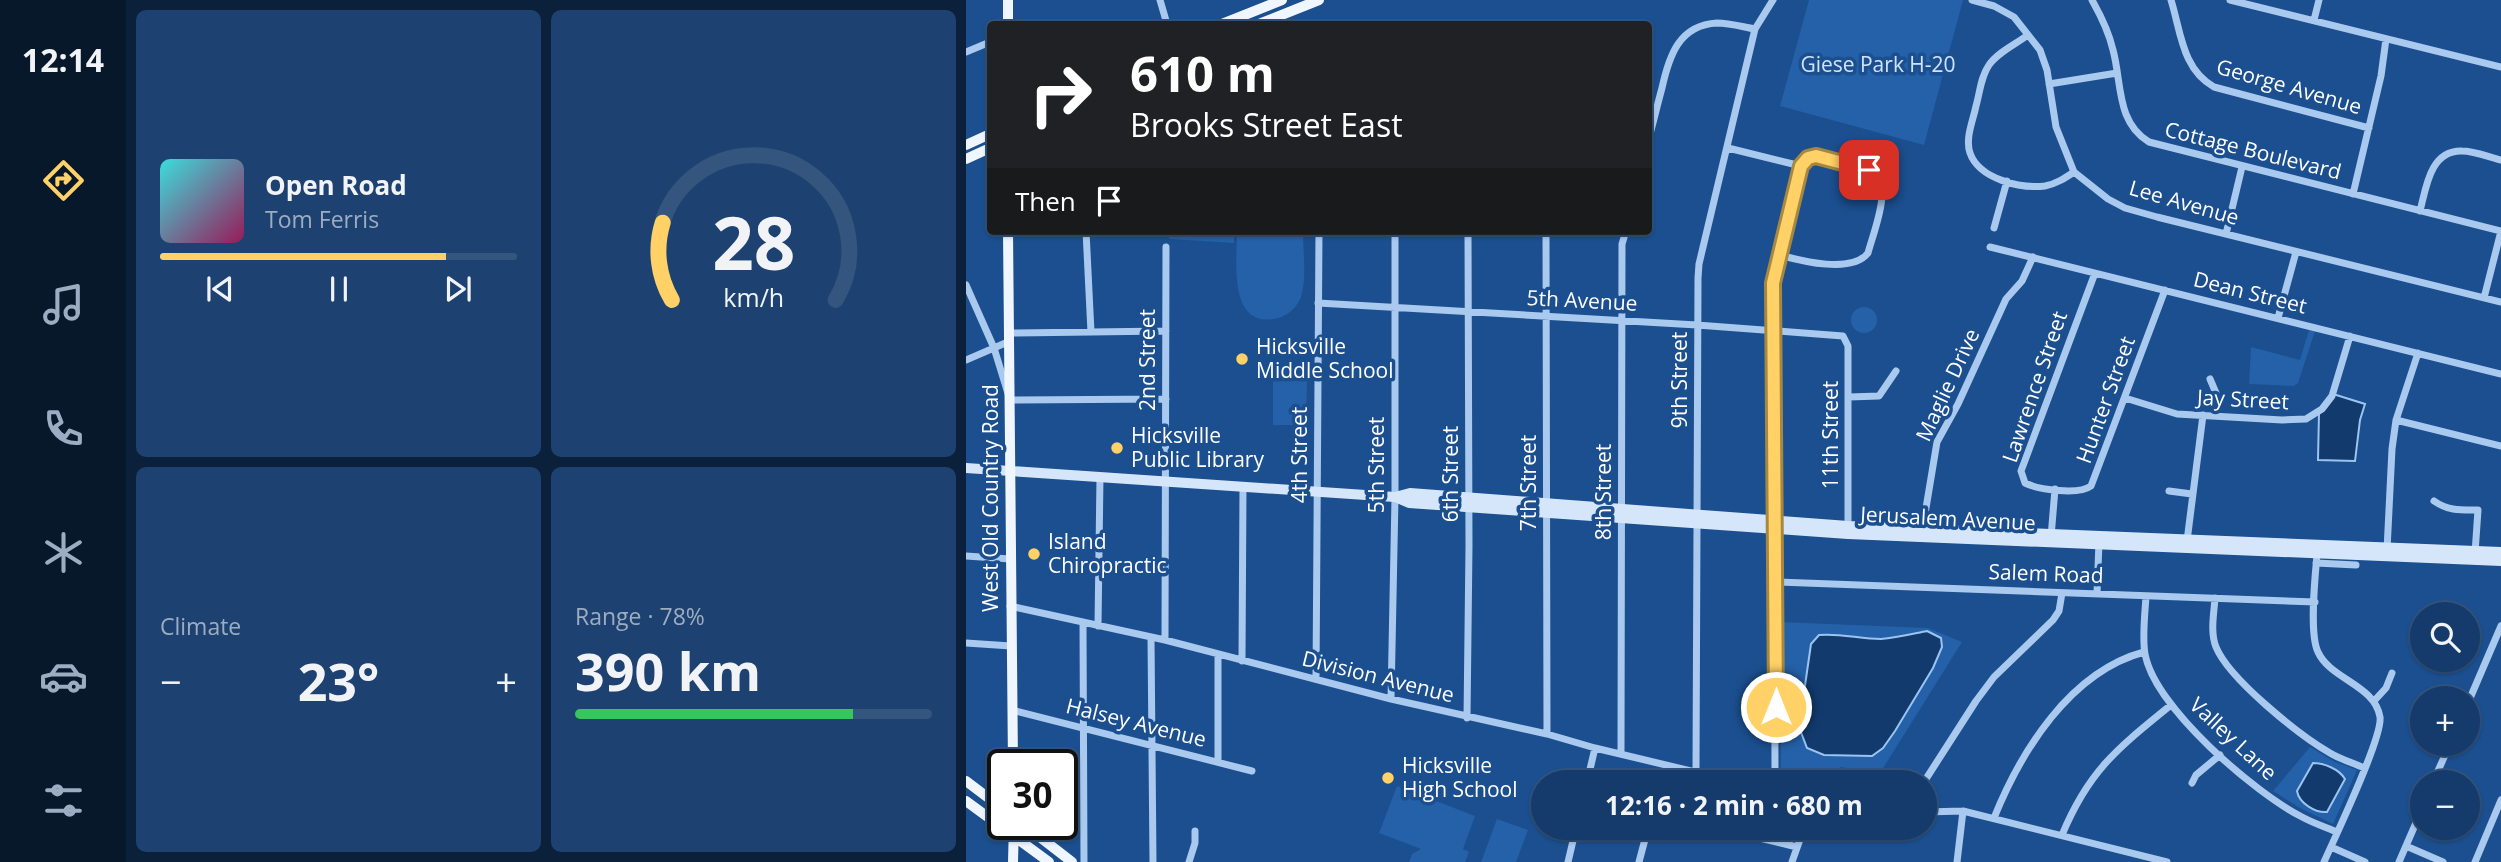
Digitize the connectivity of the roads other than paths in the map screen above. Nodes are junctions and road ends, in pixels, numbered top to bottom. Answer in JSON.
{"nodes":[{"id":1,"x":1008,"y":0,"type":"edge"},
{"id":2,"x":1160,"y":0,"type":"edge"},
{"id":3,"x":1282,"y":0,"type":"edge"},
{"id":4,"x":1319,"y":0,"type":"edge"},
{"id":5,"x":1773,"y":0,"type":"edge"},
{"id":6,"x":1972,"y":0,"type":"edge"},
{"id":7,"x":2092,"y":0,"type":"edge"},
{"id":8,"x":2171,"y":0,"type":"edge"},
{"id":9,"x":2230,"y":0,"type":"edge"},
{"id":10,"x":2319,"y":0,"type":"edge"},
{"id":11,"x":1251,"y":12,"type":"junction"},
{"id":12,"x":2314,"y":20,"type":"junction"},
{"id":13,"x":1008,"y":21,"type":"edge"},
{"id":14,"x":1166,"y":21,"type":"edge"},
{"id":15,"x":1229,"y":21,"type":"edge"},
{"id":16,"x":1256,"y":21,"type":"edge"},
{"id":17,"x":1266,"y":21,"type":"edge"},
{"id":18,"x":1755,"y":29,"type":"junction"},
{"id":19,"x":2028,"y":35,"type":"junction"},
{"id":20,"x":2386,"y":39,"type":"junction"},
{"id":21,"x":987,"y":42,"type":"edge"},
{"id":22,"x":966,"y":52,"type":"edge"},
{"id":23,"x":2501,"y":67,"type":"edge"},
{"id":24,"x":2117,"y":73,"type":"junction"},
{"id":25,"x":2049,"y":84,"type":"junction"},
{"id":26,"x":1652,"y":125,"type":"edge"},
{"id":27,"x":2369,"y":128,"type":"junction"},
{"id":28,"x":987,"y":135,"type":"edge"},
{"id":29,"x":966,"y":145,"type":"edge"},
{"id":30,"x":1728,"y":148,"type":"junction"},
{"id":31,"x":987,"y":149,"type":"edge"},
{"id":32,"x":966,"y":159,"type":"edge"},
{"id":33,"x":2501,"y":160,"type":"edge"},
{"id":34,"x":1801,"y":166,"type":"junction"},
{"id":35,"x":2242,"y":167,"type":"junction"},
{"id":36,"x":2074,"y":172,"type":"junction"},
{"id":37,"x":2007,"y":181,"type":"junction"},
{"id":38,"x":2353,"y":194,"type":"junction"},
{"id":39,"x":2420,"y":211,"type":"junction"},
{"id":40,"x":1994,"y":228,"type":"dead end"},
{"id":41,"x":2501,"y":231,"type":"edge"},
{"id":42,"x":2226,"y":234,"type":"junction"},
{"id":43,"x":1008,"y":235,"type":"edge"},
{"id":44,"x":1086,"y":235,"type":"edge"},
{"id":45,"x":1319,"y":235,"type":"edge"},
{"id":46,"x":1395,"y":235,"type":"edge"},
{"id":47,"x":1468,"y":235,"type":"edge"},
{"id":48,"x":1545,"y":235,"type":"edge"},
{"id":49,"x":1625,"y":235,"type":"edge"},
{"id":50,"x":1166,"y":247,"type":"dead end"},
{"id":51,"x":1990,"y":247,"type":"dead end"},
{"id":52,"x":2296,"y":252,"type":"junction"},
{"id":53,"x":1779,"y":255,"type":"junction"},
{"id":54,"x":2033,"y":257,"type":"junction"},
{"id":55,"x":2095,"y":273,"type":"junction"},
{"id":56,"x":966,"y":285,"type":"edge"},
{"id":57,"x":2165,"y":290,"type":"junction"},
{"id":58,"x":2484,"y":298,"type":"junction"},
{"id":59,"x":2501,"y":302,"type":"edge"},
{"id":60,"x":1318,"y":303,"type":"junction"},
{"id":61,"x":1395,"y":307,"type":"junction"},
{"id":62,"x":1469,"y":312,"type":"junction"},
{"id":63,"x":1546,"y":316,"type":"junction"},
{"id":64,"x":2278,"y":318,"type":"junction"},
{"id":65,"x":1622,"y":321,"type":"junction"},
{"id":66,"x":1698,"y":325,"type":"junction"},
{"id":67,"x":1166,"y":331,"type":"junction"},
{"id":68,"x":1774,"y":331,"type":"junction"},
{"id":69,"x":1091,"y":332,"type":"junction"},
{"id":70,"x":2350,"y":336,"type":"junction"},
{"id":71,"x":1010,"y":337,"type":"junction"},
{"id":72,"x":1843,"y":337,"type":"joint"},
{"id":73,"x":994,"y":348,"type":"junction"},
{"id":74,"x":2417,"y":353,"type":"junction"},
{"id":75,"x":966,"y":360,"type":"edge"},
{"id":76,"x":1896,"y":371,"type":"dead end"},
{"id":77,"x":2501,"y":374,"type":"edge"},
{"id":78,"x":2210,"y":379,"type":"dead end"},
{"id":79,"x":1849,"y":397,"type":"junction"},
{"id":80,"x":2126,"y":398,"type":"junction"},
{"id":81,"x":1166,"y":399,"type":"junction"},
{"id":82,"x":1010,"y":400,"type":"junction"},
{"id":83,"x":2203,"y":415,"type":"junction"},
{"id":84,"x":2215,"y":416,"type":"junction"},
{"id":85,"x":2396,"y":420,"type":"junction"},
{"id":86,"x":2501,"y":446,"type":"edge"},
{"id":87,"x":966,"y":468,"type":"edge"},
{"id":88,"x":1011,"y":471,"type":"junction"},
{"id":89,"x":1100,"y":477,"type":"junction"},
{"id":90,"x":1166,"y":482,"type":"junction"},
{"id":91,"x":1243,"y":487,"type":"junction"},
{"id":92,"x":2055,"y":489,"type":"junction"},
{"id":93,"x":2169,"y":491,"type":"dead end"},
{"id":94,"x":1318,"y":492,"type":"junction"},
{"id":95,"x":2192,"y":494,"type":"junction"},
{"id":96,"x":1395,"y":497,"type":"junction"},
{"id":97,"x":2434,"y":501,"type":"dead end"},
{"id":98,"x":1468,"y":502,"type":"junction"},
{"id":99,"x":1547,"y":508,"type":"junction"},
{"id":100,"x":1622,"y":513,"type":"junction"},
{"id":101,"x":1697,"y":519,"type":"junction"},
{"id":102,"x":1776,"y":525,"type":"junction"},
{"id":103,"x":1848,"y":530,"type":"junction"},
{"id":104,"x":1921,"y":533,"type":"junction"},
{"id":105,"x":2051,"y":538,"type":"junction"},
{"id":106,"x":2099,"y":540,"type":"junction"},
{"id":107,"x":2187,"y":544,"type":"junction"},
{"id":108,"x":2501,"y":552,"type":"edge"},
{"id":109,"x":2387,"y":553,"type":"junction"},
{"id":110,"x":966,"y":556,"type":"edge"},
{"id":111,"x":2475,"y":556,"type":"junction"},
{"id":112,"x":1010,"y":559,"type":"junction"},
{"id":113,"x":2316,"y":559,"type":"junction"},
{"id":114,"x":2501,"y":561,"type":"edge"},
{"id":115,"x":2356,"y":565,"type":"dead end"},
{"id":116,"x":1776,"y":582,"type":"junction"},
{"id":117,"x":2062,"y":593,"type":"junction"},
{"id":118,"x":2097,"y":594,"type":"junction"},
{"id":119,"x":2146,"y":596,"type":"junction"},
{"id":120,"x":2215,"y":598,"type":"junction"},
{"id":121,"x":2315,"y":602,"type":"junction"},
{"id":122,"x":1010,"y":606,"type":"junction"},
{"id":123,"x":1083,"y":622,"type":"junction"},
{"id":124,"x":1098,"y":626,"type":"junction"},
{"id":125,"x":2501,"y":626,"type":"edge"},
{"id":126,"x":1151,"y":637,"type":"junction"},
{"id":127,"x":1165,"y":640,"type":"junction"},
{"id":128,"x":966,"y":643,"type":"edge"},
{"id":129,"x":1011,"y":646,"type":"junction"},
{"id":130,"x":2144,"y":652,"type":"junction"},
{"id":131,"x":1218,"y":655,"type":"junction"},
{"id":132,"x":1242,"y":661,"type":"junction"},
{"id":133,"x":2392,"y":673,"type":"dead end"},
{"id":134,"x":1316,"y":679,"type":"junction"},
{"id":135,"x":2475,"y":686,"type":"edge"},
{"id":136,"x":1391,"y":699,"type":"junction"},
{"id":137,"x":2374,"y":701,"type":"junction"},
{"id":138,"x":2172,"y":705,"type":"junction"},
{"id":139,"x":1012,"y":710,"type":"junction"},
{"id":140,"x":1467,"y":718,"type":"junction"},
{"id":141,"x":1084,"y":729,"type":"junction"},
{"id":142,"x":1547,"y":734,"type":"junction"},
{"id":143,"x":1152,"y":746,"type":"junction"},
{"id":144,"x":1595,"y":748,"type":"junction"},
{"id":145,"x":1013,"y":749,"type":"edge"},
{"id":146,"x":1621,"y":754,"type":"junction"},
{"id":147,"x":2220,"y":755,"type":"junction"},
{"id":148,"x":1218,"y":762,"type":"junction"},
{"id":149,"x":2364,"y":768,"type":"junction"},
{"id":150,"x":1590,"y":770,"type":"edge"},
{"id":151,"x":1688,"y":770,"type":"edge"},
{"id":152,"x":1696,"y":770,"type":"edge"},
{"id":153,"x":1775,"y":770,"type":"edge"},
{"id":154,"x":1932,"y":770,"type":"edge"},
{"id":155,"x":1252,"y":771,"type":"dead end"},
{"id":156,"x":966,"y":781,"type":"edge"},
{"id":157,"x":2192,"y":783,"type":"dead end"},
{"id":158,"x":987,"y":797,"type":"edge"},
{"id":159,"x":2501,"y":800,"type":"edge"},
{"id":160,"x":966,"y":801,"type":"edge"},
{"id":161,"x":1964,"y":811,"type":"junction"},
{"id":162,"x":1937,"y":812,"type":"edge"},
{"id":163,"x":987,"y":816,"type":"edge"},
{"id":164,"x":1994,"y":818,"type":"junction"},
{"id":165,"x":1195,"y":831,"type":"dead end"},
{"id":166,"x":2337,"y":832,"type":"junction"},
{"id":167,"x":2062,"y":835,"type":"junction"},
{"id":168,"x":2410,"y":837,"type":"edge"},
{"id":169,"x":1014,"y":840,"type":"edge"},
{"id":170,"x":1019,"y":840,"type":"edge"},
{"id":171,"x":1044,"y":840,"type":"edge"},
{"id":172,"x":1573,"y":840,"type":"edge"},
{"id":173,"x":1645,"y":840,"type":"edge"},
{"id":174,"x":1768,"y":840,"type":"edge"},
{"id":175,"x":1800,"y":840,"type":"edge"},
{"id":176,"x":2406,"y":846,"type":"junction"},
{"id":177,"x":1797,"y":847,"type":"junction"},
{"id":178,"x":2330,"y":847,"type":"junction"},
{"id":179,"x":1013,"y":862,"type":"edge"},
{"id":180,"x":1048,"y":862,"type":"edge"},
{"id":181,"x":1072,"y":862,"type":"edge"},
{"id":182,"x":1084,"y":862,"type":"edge"},
{"id":183,"x":1153,"y":862,"type":"edge"},
{"id":184,"x":1189,"y":862,"type":"edge"},
{"id":185,"x":1568,"y":862,"type":"edge"},
{"id":186,"x":1640,"y":862,"type":"edge"},
{"id":187,"x":1792,"y":862,"type":"edge"},
{"id":188,"x":1957,"y":862,"type":"edge"},
{"id":189,"x":2167,"y":862,"type":"edge"},
{"id":190,"x":2324,"y":862,"type":"edge"},
{"id":191,"x":2365,"y":862,"type":"edge"},
{"id":192,"x":2399,"y":862,"type":"edge"},
{"id":193,"x":2444,"y":862,"type":"edge"},
{"id":194,"x":2474,"y":862,"type":"edge"}],
"edges":[{"from":1,"to":13,"type":"main road"},
{"from":2,"to":14,"type":"street"},
{"from":3,"to":11,"type":"main road"},
{"from":4,"to":17,"type":"main road"},
{"from":5,"to":18,"type":"street","name":"9th Street"},
{"from":6,"to":19,"type":"street","name":"Lee Avenue"},
{"from":7,"to":24,"type":"street","name":"Cottage Boulevard"},
{"from":8,"to":27,"type":"street","name":"George Avenue"},
{"from":9,"to":12,"type":"street"},
{"from":10,"to":12,"type":"street"},
{"from":11,"to":15,"type":"main road"},
{"from":11,"to":16,"type":"street"},
{"from":12,"to":20,"type":"street"},
{"from":18,"to":26,"type":"street"},
{"from":18,"to":30,"type":"street","name":"9th Street"},
{"from":19,"to":25,"type":"street","name":"Lee Avenue"},
{"from":19,"to":37,"type":"street"},
{"from":20,"to":23,"type":"street"},
{"from":20,"to":27,"type":"street"},
{"from":21,"to":22,"type":"street"},
{"from":24,"to":25,"type":"street"},
{"from":24,"to":35,"type":"street","name":"Cottage Boulevard"},
{"from":25,"to":36,"type":"street","name":"Lee Avenue"},
{"from":27,"to":38,"type":"street"},
{"from":28,"to":29,"type":"main road"},
{"from":30,"to":34,"type":"street"},
{"from":30,"to":66,"type":"street","name":"9th Street"},
{"from":31,"to":32,"type":"main road"},
{"from":33,"to":39,"type":"street"},
{"from":34,"to":53,"type":"street"},
{"from":34,"to":53,"type":"street"},
{"from":35,"to":38,"type":"street","name":"Cottage Boulevard"},
{"from":35,"to":42,"type":"street"},
{"from":36,"to":37,"type":"street"},
{"from":36,"to":42,"type":"street","name":"Lee Avenue"},
{"from":37,"to":40,"type":"street"},
{"from":38,"to":39,"type":"street","name":"Cottage Boulevard"},
{"from":39,"to":41,"type":"street","name":"Cottage Boulevard"},
{"from":41,"to":58,"type":"street"},
{"from":42,"to":52,"type":"street","name":"Lee Avenue"},
{"from":43,"to":71,"type":"main road","name":"West Old Country Road"},
{"from":44,"to":69,"type":"street"},
{"from":45,"to":60,"type":"street","name":"4th Street"},
{"from":46,"to":61,"type":"street","name":"5th Street"},
{"from":47,"to":62,"type":"street","name":"6th Street"},
{"from":48,"to":63,"type":"street","name":"7th Street"},
{"from":49,"to":65,"type":"street","name":"8th Street"},
{"from":50,"to":67,"type":"street","name":"2nd Street"},
{"from":51,"to":54,"type":"street","name":"Dean Street"},
{"from":52,"to":58,"type":"street","name":"Lee Avenue"},
{"from":52,"to":64,"type":"street"},
{"from":53,"to":68,"type":"street"},
{"from":54,"to":55,"type":"street","name":"Dean Street"},
{"from":54,"to":104,"type":"street","name":"Maglie Drive"},
{"from":55,"to":57,"type":"street","name":"Dean Street"},
{"from":55,"to":92,"type":"street","name":"Lawrence Street"},
{"from":56,"to":73,"type":"street"},
{"from":57,"to":64,"type":"street","name":"Dean Street"},
{"from":57,"to":80,"type":"street","name":"Hunter Street"},
{"from":58,"to":59,"type":"street","name":"Lee Avenue"},
{"from":60,"to":61,"type":"street","name":"5th Avenue"},
{"from":60,"to":94,"type":"street","name":"4th Street"},
{"from":61,"to":62,"type":"street","name":"5th Avenue"},
{"from":61,"to":96,"type":"street","name":"5th Street"},
{"from":62,"to":63,"type":"street","name":"5th Avenue"},
{"from":62,"to":98,"type":"street","name":"6th Street"},
{"from":63,"to":65,"type":"street","name":"5th Avenue"},
{"from":63,"to":99,"type":"street","name":"7th Street"},
{"from":64,"to":70,"type":"street","name":"Dean Street"},
{"from":65,"to":66,"type":"street","name":"5th Avenue"},
{"from":65,"to":100,"type":"street","name":"8th Street"},
{"from":66,"to":68,"type":"street","name":"5th Avenue"},
{"from":66,"to":101,"type":"street","name":"9th Street"},
{"from":67,"to":69,"type":"street"},
{"from":67,"to":81,"type":"street","name":"2nd Street"},
{"from":68,"to":72,"type":"street","name":"5th Avenue"},
{"from":68,"to":102,"type":"street"},
{"from":69,"to":71,"type":"street"},
{"from":70,"to":74,"type":"street","name":"Dean Street"},
{"from":70,"to":84,"type":"street","name":"Jay Street"},
{"from":71,"to":73,"type":"street"},
{"from":71,"to":82,"type":"main road","name":"West Old Country Road"},
{"from":72,"to":79,"type":"street","name":"11th Street"},
{"from":73,"to":75,"type":"street"},
{"from":73,"to":82,"type":"street"},
{"from":74,"to":77,"type":"street","name":"Dean Street"},
{"from":74,"to":85,"type":"street"},
{"from":76,"to":79,"type":"street"},
{"from":78,"to":84,"type":"street"},
{"from":79,"to":103,"type":"street","name":"11th Street"},
{"from":80,"to":83,"type":"street","name":"Jay Street"},
{"from":80,"to":92,"type":"street","name":"Hunter Street"},
{"from":81,"to":82,"type":"street"},
{"from":81,"to":90,"type":"street","name":"2nd Street"},
{"from":82,"to":88,"type":"main road","name":"West Old Country Road"},
{"from":83,"to":84,"type":"street","name":"Jay Street"},
{"from":83,"to":95,"type":"street"},
{"from":85,"to":86,"type":"street"},
{"from":85,"to":109,"type":"street"},
{"from":87,"to":88,"type":"main road","name":"Jerusalem Avenue"},
{"from":88,"to":89,"type":"main road","name":"Jerusalem Avenue"},
{"from":88,"to":112,"type":"main road","name":"West Old Country Road"},
{"from":89,"to":90,"type":"main road","name":"Jerusalem Avenue"},
{"from":89,"to":124,"type":"street"},
{"from":90,"to":91,"type":"main road","name":"Jerusalem Avenue"},
{"from":90,"to":127,"type":"street","name":"2nd Street"},
{"from":91,"to":94,"type":"main road","name":"Jerusalem Avenue"},
{"from":91,"to":132,"type":"street"},
{"from":92,"to":105,"type":"street"},
{"from":93,"to":95,"type":"street"},
{"from":94,"to":96,"type":"main road","name":"Jerusalem Avenue"},
{"from":94,"to":134,"type":"street","name":"4th Street"},
{"from":95,"to":107,"type":"street"},
{"from":96,"to":98,"type":"main road","name":"Jerusalem Avenue"},
{"from":96,"to":136,"type":"street","name":"5th Street"},
{"from":97,"to":111,"type":"street"},
{"from":98,"to":99,"type":"main road","name":"Jerusalem Avenue"},
{"from":98,"to":140,"type":"street","name":"6th Street"},
{"from":99,"to":100,"type":"main road","name":"Jerusalem Avenue"},
{"from":99,"to":142,"type":"street","name":"7th Street"},
{"from":100,"to":101,"type":"main road","name":"Jerusalem Avenue"},
{"from":100,"to":146,"type":"street","name":"8th Street"},
{"from":101,"to":102,"type":"main road","name":"Jerusalem Avenue"},
{"from":101,"to":152,"type":"street","name":"9th Street"},
{"from":102,"to":103,"type":"main road","name":"Jerusalem Avenue"},
{"from":102,"to":116,"type":"street"},
{"from":103,"to":104,"type":"main road","name":"Jerusalem Avenue"},
{"from":104,"to":105,"type":"main road","name":"Jerusalem Avenue"},
{"from":105,"to":106,"type":"main road","name":"Jerusalem Avenue"},
{"from":106,"to":107,"type":"main road","name":"Jerusalem Avenue"},
{"from":106,"to":118,"type":"street"},
{"from":107,"to":109,"type":"main road","name":"Jerusalem Avenue"},
{"from":107,"to":113,"type":"main road","name":"Jerusalem Avenue"},
{"from":108,"to":111,"type":"main road","name":"Jerusalem Avenue"},
{"from":109,"to":111,"type":"main road","name":"Jerusalem Avenue"},
{"from":109,"to":113,"type":"main road","name":"Jerusalem Avenue"},
{"from":110,"to":112,"type":"street"},
{"from":111,"to":114,"type":"main road","name":"Jerusalem Avenue"},
{"from":112,"to":122,"type":"main road","name":"West Old Country Road"},
{"from":113,"to":115,"type":"street","name":"Jerusalem Avenue"},
{"from":113,"to":121,"type":"street"},
{"from":116,"to":117,"type":"street","name":"Salem Road"},
{"from":116,"to":153,"type":"street"},
{"from":117,"to":118,"type":"street","name":"Salem Road"},
{"from":117,"to":154,"type":"street"},
{"from":118,"to":119,"type":"street","name":"Salem Road"},
{"from":119,"to":120,"type":"street","name":"Salem Road"},
{"from":119,"to":130,"type":"street","name":"Valley Lane"},
{"from":120,"to":121,"type":"street","name":"Salem Road"},
{"from":120,"to":149,"type":"street"},
{"from":121,"to":137,"type":"street"},
{"from":122,"to":123,"type":"street","name":"Division Avenue"},
{"from":122,"to":129,"type":"main road","name":"West Old Country Road"},
{"from":123,"to":124,"type":"street","name":"Division Avenue"},
{"from":123,"to":141,"type":"street"},
{"from":124,"to":126,"type":"street","name":"Division Avenue"},
{"from":125,"to":135,"type":"street"},
{"from":126,"to":127,"type":"street","name":"Division Avenue"},
{"from":126,"to":143,"type":"street"},
{"from":127,"to":131,"type":"street","name":"Division Avenue"},
{"from":128,"to":129,"type":"street"},
{"from":129,"to":139,"type":"main road","name":"West Old Country Road"},
{"from":130,"to":138,"type":"street","name":"Valley Lane"},
{"from":130,"to":164,"type":"street"},
{"from":131,"to":132,"type":"street","name":"Division Avenue"},
{"from":131,"to":148,"type":"street"},
{"from":132,"to":134,"type":"street","name":"Division Avenue"},
{"from":133,"to":137,"type":"street"},
{"from":134,"to":136,"type":"street","name":"Division Avenue"},
{"from":136,"to":140,"type":"street","name":"Division Avenue"},
{"from":137,"to":149,"type":"street"},
{"from":138,"to":147,"type":"street","name":"Valley Lane"},
{"from":138,"to":167,"type":"street"},
{"from":139,"to":141,"type":"street","name":"Halsey Avenue"},
{"from":139,"to":145,"type":"main road","name":"West Old Country Road"},
{"from":140,"to":142,"type":"street","name":"Division Avenue"},
{"from":141,"to":143,"type":"street","name":"Halsey Avenue"},
{"from":141,"to":182,"type":"street"},
{"from":142,"to":144,"type":"street","name":"Division Avenue"},
{"from":143,"to":148,"type":"street","name":"Halsey Avenue"},
{"from":143,"to":183,"type":"street"},
{"from":144,"to":146,"type":"street","name":"Division Avenue"},
{"from":144,"to":150,"type":"street"},
{"from":146,"to":151,"type":"street","name":"Division Avenue"},
{"from":147,"to":157,"type":"street"},
{"from":147,"to":166,"type":"street","name":"Valley Lane"},
{"from":148,"to":155,"type":"street","name":"Halsey Avenue"},
{"from":149,"to":166,"type":"street"},
{"from":156,"to":158,"type":"main road"},
{"from":159,"to":194,"type":"street"},
{"from":160,"to":163,"type":"main road"},
{"from":161,"to":162,"type":"street"},
{"from":161,"to":164,"type":"street"},
{"from":161,"to":188,"type":"street"},
{"from":164,"to":167,"type":"street"},
{"from":165,"to":184,"type":"street"},
{"from":166,"to":178,"type":"street"},
{"from":167,"to":189,"type":"street"},
{"from":168,"to":176,"type":"street"},
{"from":169,"to":179,"type":"main road"},
{"from":170,"to":180,"type":"main road"},
{"from":171,"to":181,"type":"main road"},
{"from":172,"to":185,"type":"street"},
{"from":173,"to":186,"type":"street"},
{"from":174,"to":177,"type":"street"},
{"from":175,"to":177,"type":"street"},
{"from":176,"to":192,"type":"street"},
{"from":176,"to":193,"type":"street"},
{"from":177,"to":187,"type":"street"},
{"from":178,"to":190,"type":"street"},
{"from":178,"to":191,"type":"street"}]}
